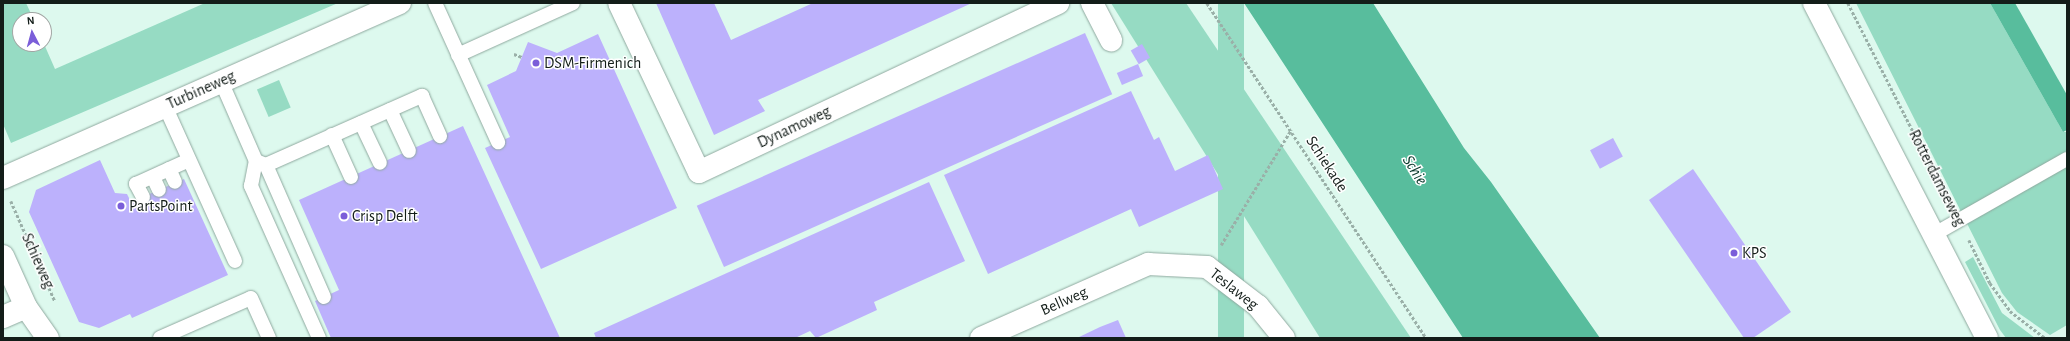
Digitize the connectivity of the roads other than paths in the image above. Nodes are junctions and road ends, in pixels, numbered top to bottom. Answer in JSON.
{"nodes":[{"id":1,"x":400,"y":3,"type":"edge"},
{"id":2,"x":435,"y":3,"type":"edge"},
{"id":3,"x":572,"y":3,"type":"edge"},
{"id":4,"x":619,"y":3,"type":"edge"},
{"id":5,"x":1058,"y":3,"type":"edge"},
{"id":6,"x":1092,"y":3,"type":"edge"},
{"id":7,"x":1814,"y":3,"type":"edge"},
{"id":8,"x":1111,"y":40,"type":"dead end"},
{"id":9,"x":458,"y":55,"type":"junction"},
{"id":10,"x":221,"y":81,"type":"junction"},
{"id":11,"x":165,"y":106,"type":"junction"},
{"id":12,"x":390,"y":110,"type":"junction"},
{"id":13,"x":361,"y":123,"type":"junction"},
{"id":14,"x":332,"y":135,"type":"junction"},
{"id":15,"x":440,"y":136,"type":"dead end"},
{"id":16,"x":498,"y":142,"type":"dead end"},
{"id":17,"x":409,"y":151,"type":"dead end"},
{"id":18,"x":2067,"y":159,"type":"edge"},
{"id":19,"x":189,"y":160,"type":"junction"},
{"id":20,"x":261,"y":163,"type":"junction"},
{"id":21,"x":380,"y":163,"type":"dead end"},
{"id":22,"x":169,"y":169,"type":"junction"},
{"id":23,"x":153,"y":176,"type":"junction"},
{"id":24,"x":351,"y":177,"type":"dead end"},
{"id":25,"x":175,"y":182,"type":"dead end"},
{"id":26,"x":6,"y":188,"type":"edge"},
{"id":27,"x":159,"y":190,"type":"dead end"},
{"id":28,"x":143,"y":197,"type":"dead end"},
{"id":29,"x":1933,"y":235,"type":"junction"},
{"id":30,"x":3,"y":256,"type":"edge"},
{"id":31,"x":236,"y":261,"type":"dead end"},
{"id":32,"x":1148,"y":264,"type":"joint"},
{"id":33,"x":324,"y":297,"type":"dead end"},
{"id":34,"x":26,"y":307,"type":"junction"},
{"id":35,"x":3,"y":317,"type":"edge"},
{"id":36,"x":33,"y":338,"type":"edge"},
{"id":37,"x":48,"y":338,"type":"edge"},
{"id":38,"x":160,"y":338,"type":"edge"},
{"id":39,"x":269,"y":338,"type":"edge"},
{"id":40,"x":319,"y":338,"type":"edge"},
{"id":41,"x":981,"y":338,"type":"edge"},
{"id":42,"x":1284,"y":338,"type":"edge"},
{"id":43,"x":1987,"y":338,"type":"edge"}],
"edges":[{"from":1,"to":10,"type":"street","name":"Turbineweg"},
{"from":2,"to":9,"type":"lane"},
{"from":3,"to":9,"type":"lane"},
{"from":4,"to":5,"type":"street","name":"Dynamoweg"},
{"from":6,"to":8,"type":"street"},
{"from":7,"to":29,"type":"street","name":"Rotterdamseweg"},
{"from":9,"to":16,"type":"lane"},
{"from":10,"to":11,"type":"street","name":"Turbineweg"},
{"from":10,"to":20,"type":"lane"},
{"from":11,"to":19,"type":"lane"},
{"from":11,"to":26,"type":"street","name":"Turbineweg"},
{"from":12,"to":13,"type":"lane"},
{"from":12,"to":15,"type":"lane"},
{"from":12,"to":17,"type":"lane"},
{"from":13,"to":14,"type":"lane"},
{"from":13,"to":21,"type":"lane"},
{"from":14,"to":20,"type":"lane"},
{"from":14,"to":24,"type":"lane"},
{"from":18,"to":29,"type":"lane"},
{"from":19,"to":22,"type":"lane"},
{"from":19,"to":31,"type":"lane"},
{"from":20,"to":33,"type":"lane"},
{"from":20,"to":40,"type":"lane"},
{"from":22,"to":23,"type":"lane"},
{"from":22,"to":25,"type":"lane"},
{"from":23,"to":27,"type":"lane"},
{"from":23,"to":28,"type":"lane"},
{"from":29,"to":43,"type":"street","name":"Rotterdamseweg"},
{"from":30,"to":34,"type":"street","name":"Schieweg"},
{"from":32,"to":41,"type":"street","name":"Bellweg"},
{"from":32,"to":42,"type":"street","name":"Teslaweg"},
{"from":34,"to":35,"type":"street"},
{"from":34,"to":36,"type":"street","name":"Schieweg"},
{"from":34,"to":37,"type":"street","name":"Schieweg"},
{"from":38,"to":39,"type":"lane"}]}
